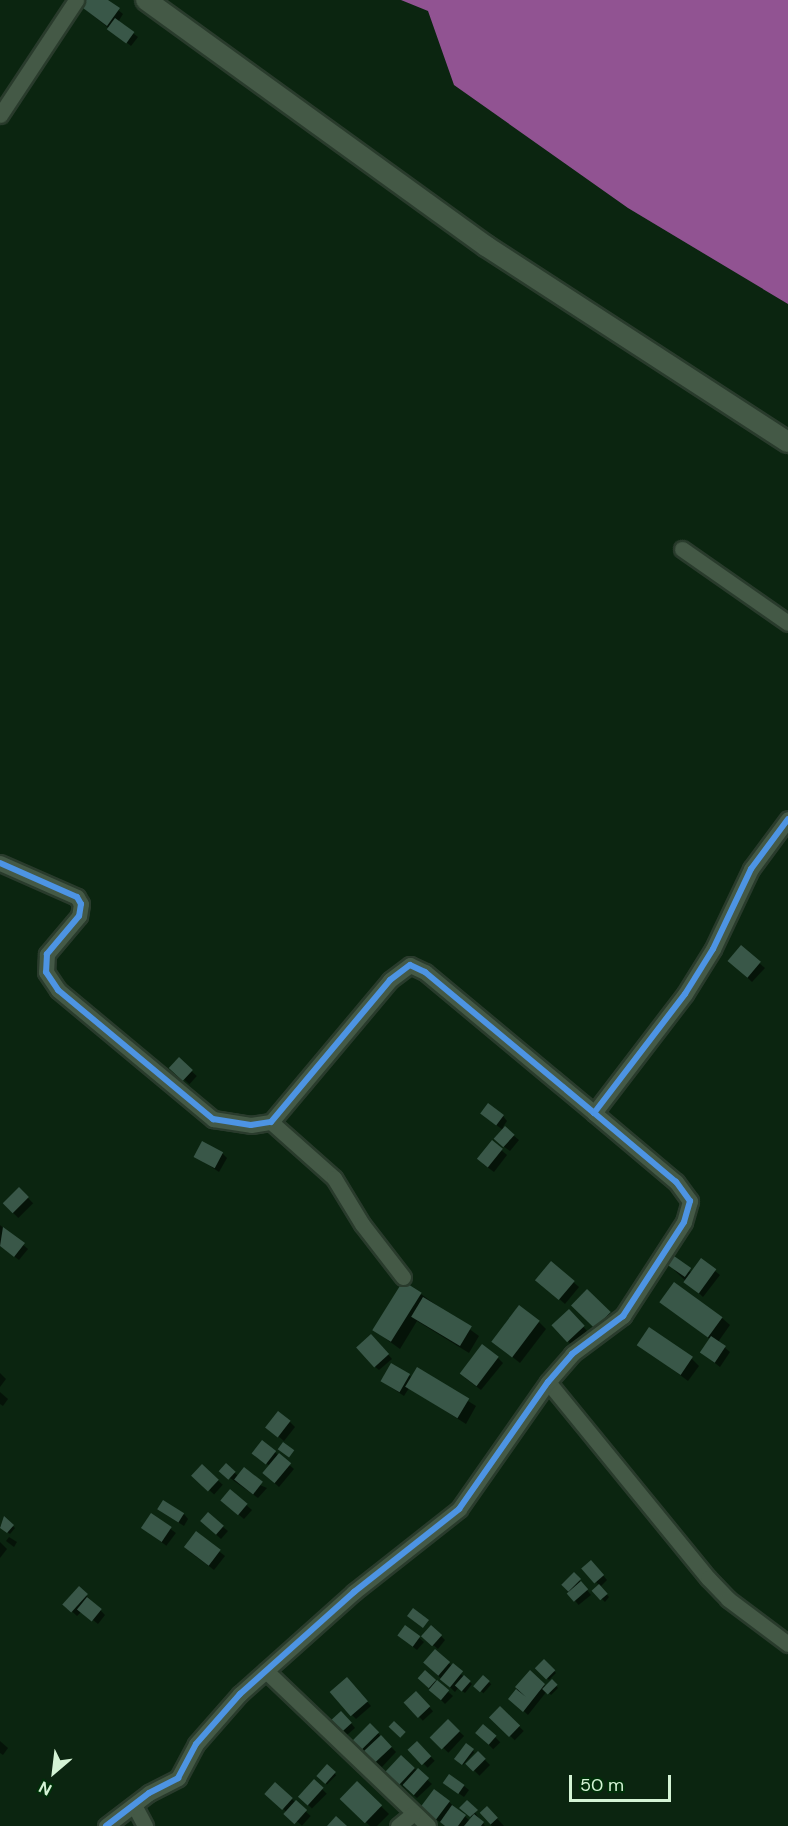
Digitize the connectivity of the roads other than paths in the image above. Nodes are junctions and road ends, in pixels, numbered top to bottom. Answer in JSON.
{"nodes":[{"id":1,"x":76,"y":0,"type":"edge"},
{"id":2,"x":146,"y":0,"type":"edge"},
{"id":3,"x":0,"y":115,"type":"edge"},
{"id":4,"x":788,"y":442,"type":"edge"},
{"id":5,"x":682,"y":549,"type":"dead end"},
{"id":6,"x":788,"y":623,"type":"edge"},
{"id":7,"x":788,"y":819,"type":"edge"},
{"id":8,"x":0,"y":863,"type":"edge"},
{"id":9,"x":594,"y":1113,"type":"junction"},
{"id":10,"x":271,"y":1122,"type":"junction"},
{"id":11,"x":404,"y":1277,"type":"dead end"},
{"id":12,"x":548,"y":1382,"type":"junction"},
{"id":13,"x":788,"y":1644,"type":"edge"},
{"id":14,"x":266,"y":1671,"type":"junction"},
{"id":15,"x":134,"y":1805,"type":"junction"},
{"id":16,"x":413,"y":1814,"type":"junction"},
{"id":17,"x":106,"y":1826,"type":"edge"},
{"id":18,"x":145,"y":1826,"type":"edge"},
{"id":19,"x":398,"y":1826,"type":"edge"},
{"id":20,"x":428,"y":1826,"type":"edge"}],
"edges":[{"from":1,"to":3,"type":"street"},
{"from":2,"to":4,"type":"main road"},
{"from":5,"to":6,"type":"street"},
{"from":7,"to":9,"type":"street"},
{"from":8,"to":10,"type":"street"},
{"from":9,"to":10,"type":"street"},
{"from":9,"to":12,"type":"street"},
{"from":10,"to":11,"type":"street"},
{"from":12,"to":13,"type":"street"},
{"from":12,"to":14,"type":"street"},
{"from":14,"to":15,"type":"street"},
{"from":14,"to":16,"type":"street"},
{"from":15,"to":17,"type":"street"},
{"from":15,"to":18,"type":"street"},
{"from":16,"to":19,"type":"street"},
{"from":16,"to":20,"type":"street"}]}
